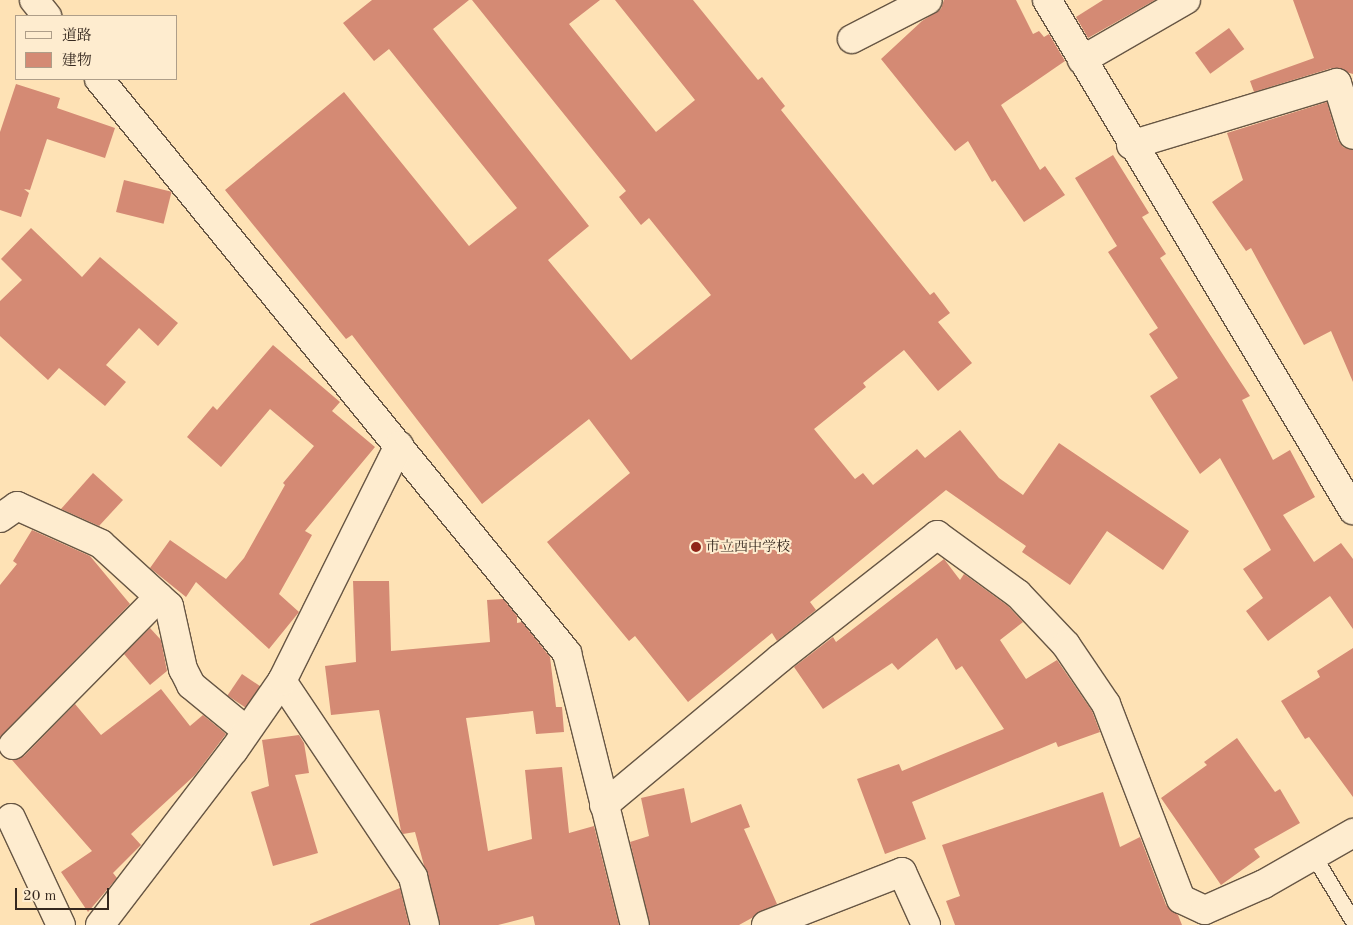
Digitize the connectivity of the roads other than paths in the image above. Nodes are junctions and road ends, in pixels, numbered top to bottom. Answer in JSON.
{"nodes":[{"id":1,"x":34,"y":0,"type":"edge"},
{"id":2,"x":928,"y":0,"type":"edge"},
{"id":3,"x":1047,"y":0,"type":"edge"},
{"id":4,"x":1186,"y":0,"type":"edge"},
{"id":5,"x":46,"y":15,"type":"edge"},
{"id":6,"x":852,"y":39,"type":"dead end"},
{"id":7,"x":1082,"y":60,"type":"junction"},
{"id":8,"x":99,"y":80,"type":"edge"},
{"id":9,"x":1353,"y":135,"type":"edge"},
{"id":10,"x":1131,"y":145,"type":"junction"},
{"id":11,"x":399,"y":445,"type":"junction"},
{"id":12,"x":1353,"y":510,"type":"edge"},
{"id":13,"x":0,"y":518,"type":"edge"},
{"id":14,"x":158,"y":597,"type":"junction"},
{"id":15,"x":282,"y":681,"type":"junction"},
{"id":16,"x":247,"y":731,"type":"junction"},
{"id":17,"x":13,"y":745,"type":"dead end"},
{"id":18,"x":604,"y":805,"type":"junction"},
{"id":19,"x":11,"y":818,"type":"dead end"},
{"id":20,"x":1353,"y":833,"type":"edge"},
{"id":21,"x":1313,"y":855,"type":"junction"},
{"id":22,"x":1353,"y":921,"type":"edge"},
{"id":23,"x":60,"y":925,"type":"edge"},
{"id":24,"x":100,"y":925,"type":"edge"},
{"id":25,"x":425,"y":925,"type":"edge"},
{"id":26,"x":635,"y":925,"type":"edge"},
{"id":27,"x":766,"y":925,"type":"edge"},
{"id":28,"x":926,"y":925,"type":"edge"}],
"edges":[{"from":1,"to":5,"type":"street"},
{"from":2,"to":6,"type":"street"},
{"from":3,"to":7,"type":"street"},
{"from":4,"to":7,"type":"street"},
{"from":7,"to":10,"type":"street"},
{"from":8,"to":11,"type":"street"},
{"from":9,"to":10,"type":"street"},
{"from":10,"to":12,"type":"street"},
{"from":11,"to":15,"type":"street"},
{"from":11,"to":18,"type":"street"},
{"from":13,"to":14,"type":"street"},
{"from":14,"to":16,"type":"street"},
{"from":14,"to":17,"type":"street"},
{"from":15,"to":16,"type":"street"},
{"from":15,"to":25,"type":"street"},
{"from":16,"to":24,"type":"street"},
{"from":18,"to":21,"type":"street"},
{"from":18,"to":26,"type":"street"},
{"from":19,"to":23,"type":"street"},
{"from":20,"to":21,"type":"street"},
{"from":21,"to":22,"type":"lane"},
{"from":27,"to":28,"type":"street"}]}
